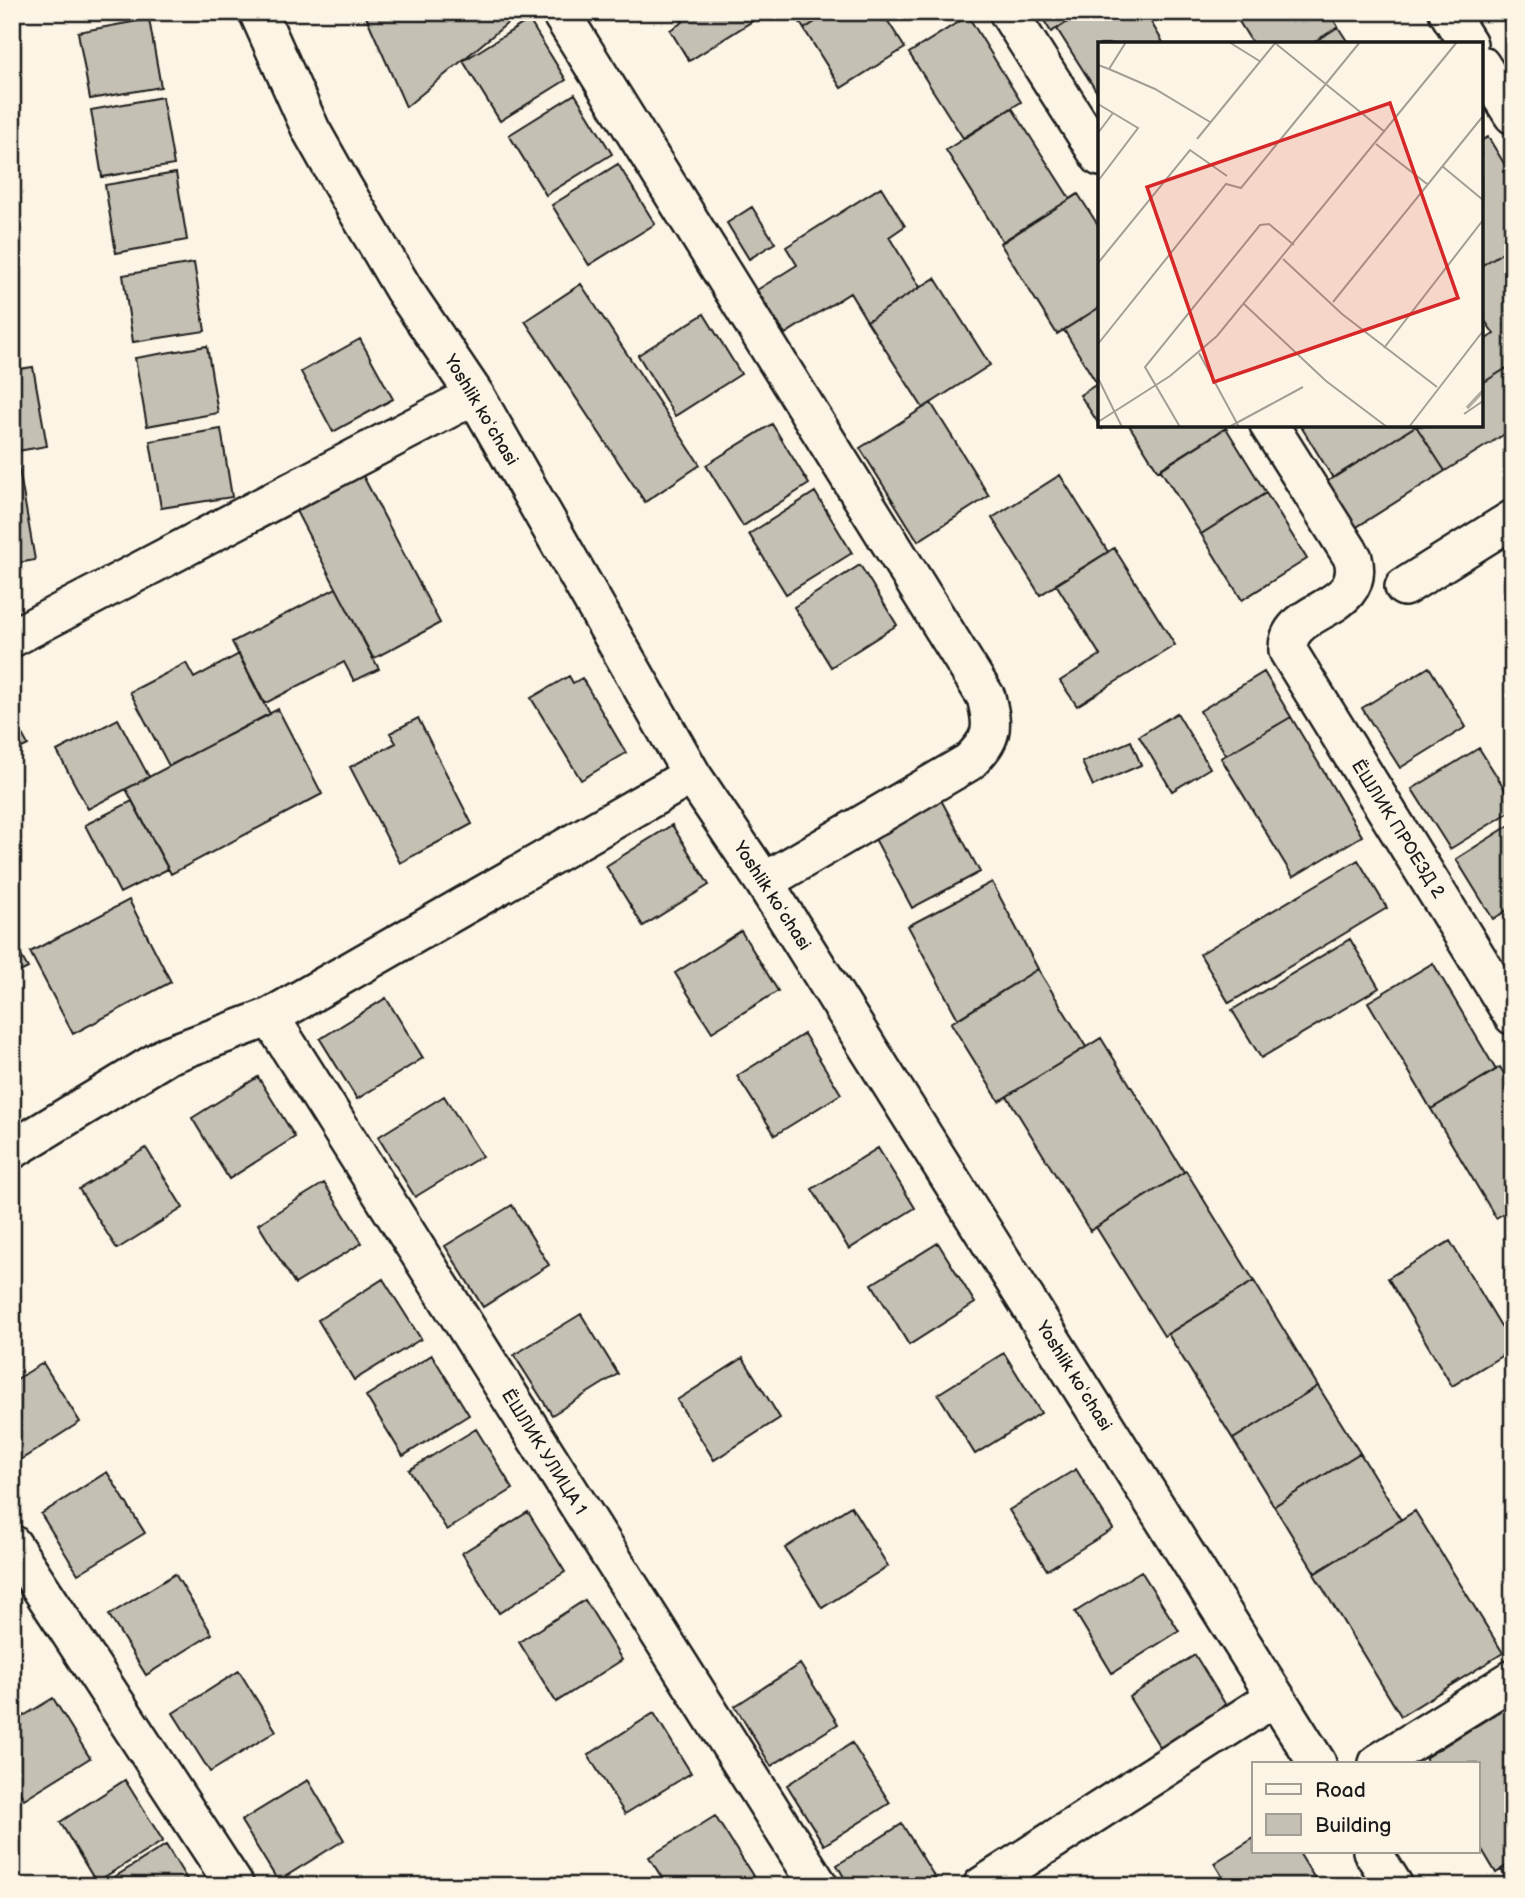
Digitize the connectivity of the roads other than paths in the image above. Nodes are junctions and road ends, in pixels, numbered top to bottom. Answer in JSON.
{"nodes":[{"id":1,"x":258,"y":12,"type":"edge"},
{"id":2,"x":560,"y":12,"type":"edge"},
{"id":3,"x":1008,"y":12,"type":"edge"},
{"id":4,"x":1448,"y":12,"type":"edge"},
{"id":5,"x":1467,"y":42,"type":"edge"},
{"id":6,"x":1483,"y":68,"type":"edge"},
{"id":7,"x":1513,"y":115,"type":"edge"},
{"id":8,"x":1098,"y":154,"type":"edge"},
{"id":9,"x":475,"y":395,"type":"junction"},
{"id":10,"x":1270,"y":427,"type":"edge"},
{"id":11,"x":1513,"y":519,"type":"edge"},
{"id":12,"x":1404,"y":587,"type":"dead end"},
{"id":13,"x":12,"y":638,"type":"edge"},
{"id":14,"x":692,"y":775,"type":"junction"},
{"id":15,"x":764,"y":882,"type":"junction"},
{"id":16,"x":1513,"y":1016,"type":"edge"},
{"id":17,"x":270,"y":1017,"type":"junction"},
{"id":18,"x":12,"y":1150,"type":"edge"},
{"id":19,"x":12,"y":1544,"type":"edge"},
{"id":20,"x":1513,"y":1679,"type":"edge"},
{"id":21,"x":1275,"y":1697,"type":"junction"},
{"id":22,"x":1316,"y":1762,"type":"edge"},
{"id":23,"x":1380,"y":1762,"type":"edge"},
{"id":24,"x":1373,"y":1853,"type":"edge"},
{"id":25,"x":235,"y":1886,"type":"edge"},
{"id":26,"x":819,"y":1886,"type":"edge"},
{"id":27,"x":982,"y":1886,"type":"edge"},
{"id":28,"x":1394,"y":1886,"type":"edge"}],
"edges":[{"from":1,"to":9,"type":"street","name":"Yoshlik koʻchasi"},
{"from":2,"to":15,"type":"street"},
{"from":3,"to":8,"type":"street"},
{"from":4,"to":5,"type":"street"},
{"from":6,"to":7,"type":"street"},
{"from":9,"to":13,"type":"street"},
{"from":9,"to":14,"type":"street","name":"Yoshlik koʻchasi"},
{"from":10,"to":16,"type":"street","name":"ЁШЛИК ПРОЕЗД 2"},
{"from":11,"to":12,"type":"street"},
{"from":14,"to":15,"type":"street","name":"Yoshlik koʻchasi"},
{"from":14,"to":17,"type":"street"},
{"from":15,"to":21,"type":"street","name":"Yoshlik koʻchasi"},
{"from":17,"to":18,"type":"street"},
{"from":17,"to":26,"type":"street","name":"ЁШЛИК УЛИЦА 1"},
{"from":19,"to":25,"type":"street"},
{"from":20,"to":23,"type":"street"},
{"from":21,"to":22,"type":"street","name":"Yoshlik koʻchasi"},
{"from":21,"to":27,"type":"street"},
{"from":24,"to":28,"type":"street"}]}
